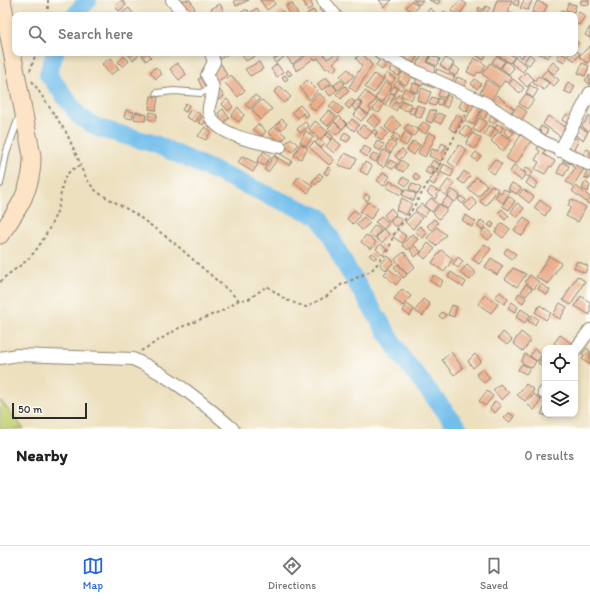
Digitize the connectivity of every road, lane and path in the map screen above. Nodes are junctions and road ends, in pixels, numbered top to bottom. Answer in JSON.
{"nodes":[{"id":1,"x":2,"y":0,"type":"edge"},
{"id":2,"x":48,"y":0,"type":"edge"},
{"id":3,"x":172,"y":0,"type":"edge"},
{"id":4,"x":323,"y":0,"type":"edge"},
{"id":5,"x":48,"y":12,"type":"edge"},
{"id":6,"x":182,"y":12,"type":"edge"},
{"id":7,"x":333,"y":12,"type":"edge"},
{"id":8,"x":12,"y":51,"type":"edge"},
{"id":9,"x":13,"y":56,"type":"edge"},
{"id":10,"x":35,"y":56,"type":"edge"},
{"id":11,"x":212,"y":56,"type":"edge"},
{"id":12,"x":386,"y":56,"type":"edge"},
{"id":13,"x":213,"y":88,"type":"junction"},
{"id":14,"x":157,"y":93,"type":"dead end"},
{"id":15,"x":590,"y":93,"type":"edge"},
{"id":16,"x":474,"y":97,"type":"junction"},
{"id":17,"x":23,"y":107,"type":"junction"},
{"id":18,"x":280,"y":147,"type":"dead end"},
{"id":19,"x":560,"y":151,"type":"junction"},
{"id":20,"x":590,"y":165,"type":"edge"},
{"id":21,"x":89,"y":183,"type":"junction"},
{"id":22,"x":0,"y":184,"type":"edge"},
{"id":23,"x":0,"y":235,"type":"edge"},
{"id":24,"x":0,"y":282,"type":"edge"},
{"id":25,"x":239,"y":300,"type":"junction"},
{"id":26,"x":590,"y":330,"type":"edge"},
{"id":27,"x":578,"y":346,"type":"edge"},
{"id":28,"x":0,"y":358,"type":"edge"},
{"id":29,"x":133,"y":359,"type":"junction"},
{"id":30,"x":233,"y":429,"type":"edge"}],
"edges":[{"from":1,"to":8,"type":"street"},
{"from":2,"to":5,"type":"path"},
{"from":3,"to":6,"type":"street"},
{"from":4,"to":7,"type":"street"},
{"from":9,"to":17,"type":"street"},
{"from":10,"to":21,"type":"path"},
{"from":11,"to":13,"type":"street"},
{"from":12,"to":16,"type":"street"},
{"from":13,"to":14,"type":"lane"},
{"from":13,"to":18,"type":"street"},
{"from":15,"to":19,"type":"street"},
{"from":16,"to":19,"type":"street"},
{"from":16,"to":25,"type":"path"},
{"from":17,"to":22,"type":"lane"},
{"from":17,"to":23,"type":"street"},
{"from":19,"to":20,"type":"street"},
{"from":21,"to":24,"type":"path"},
{"from":21,"to":25,"type":"path"},
{"from":25,"to":29,"type":"path"},
{"from":26,"to":27,"type":"street"},
{"from":28,"to":29,"type":"street"},
{"from":29,"to":30,"type":"street"}]}
